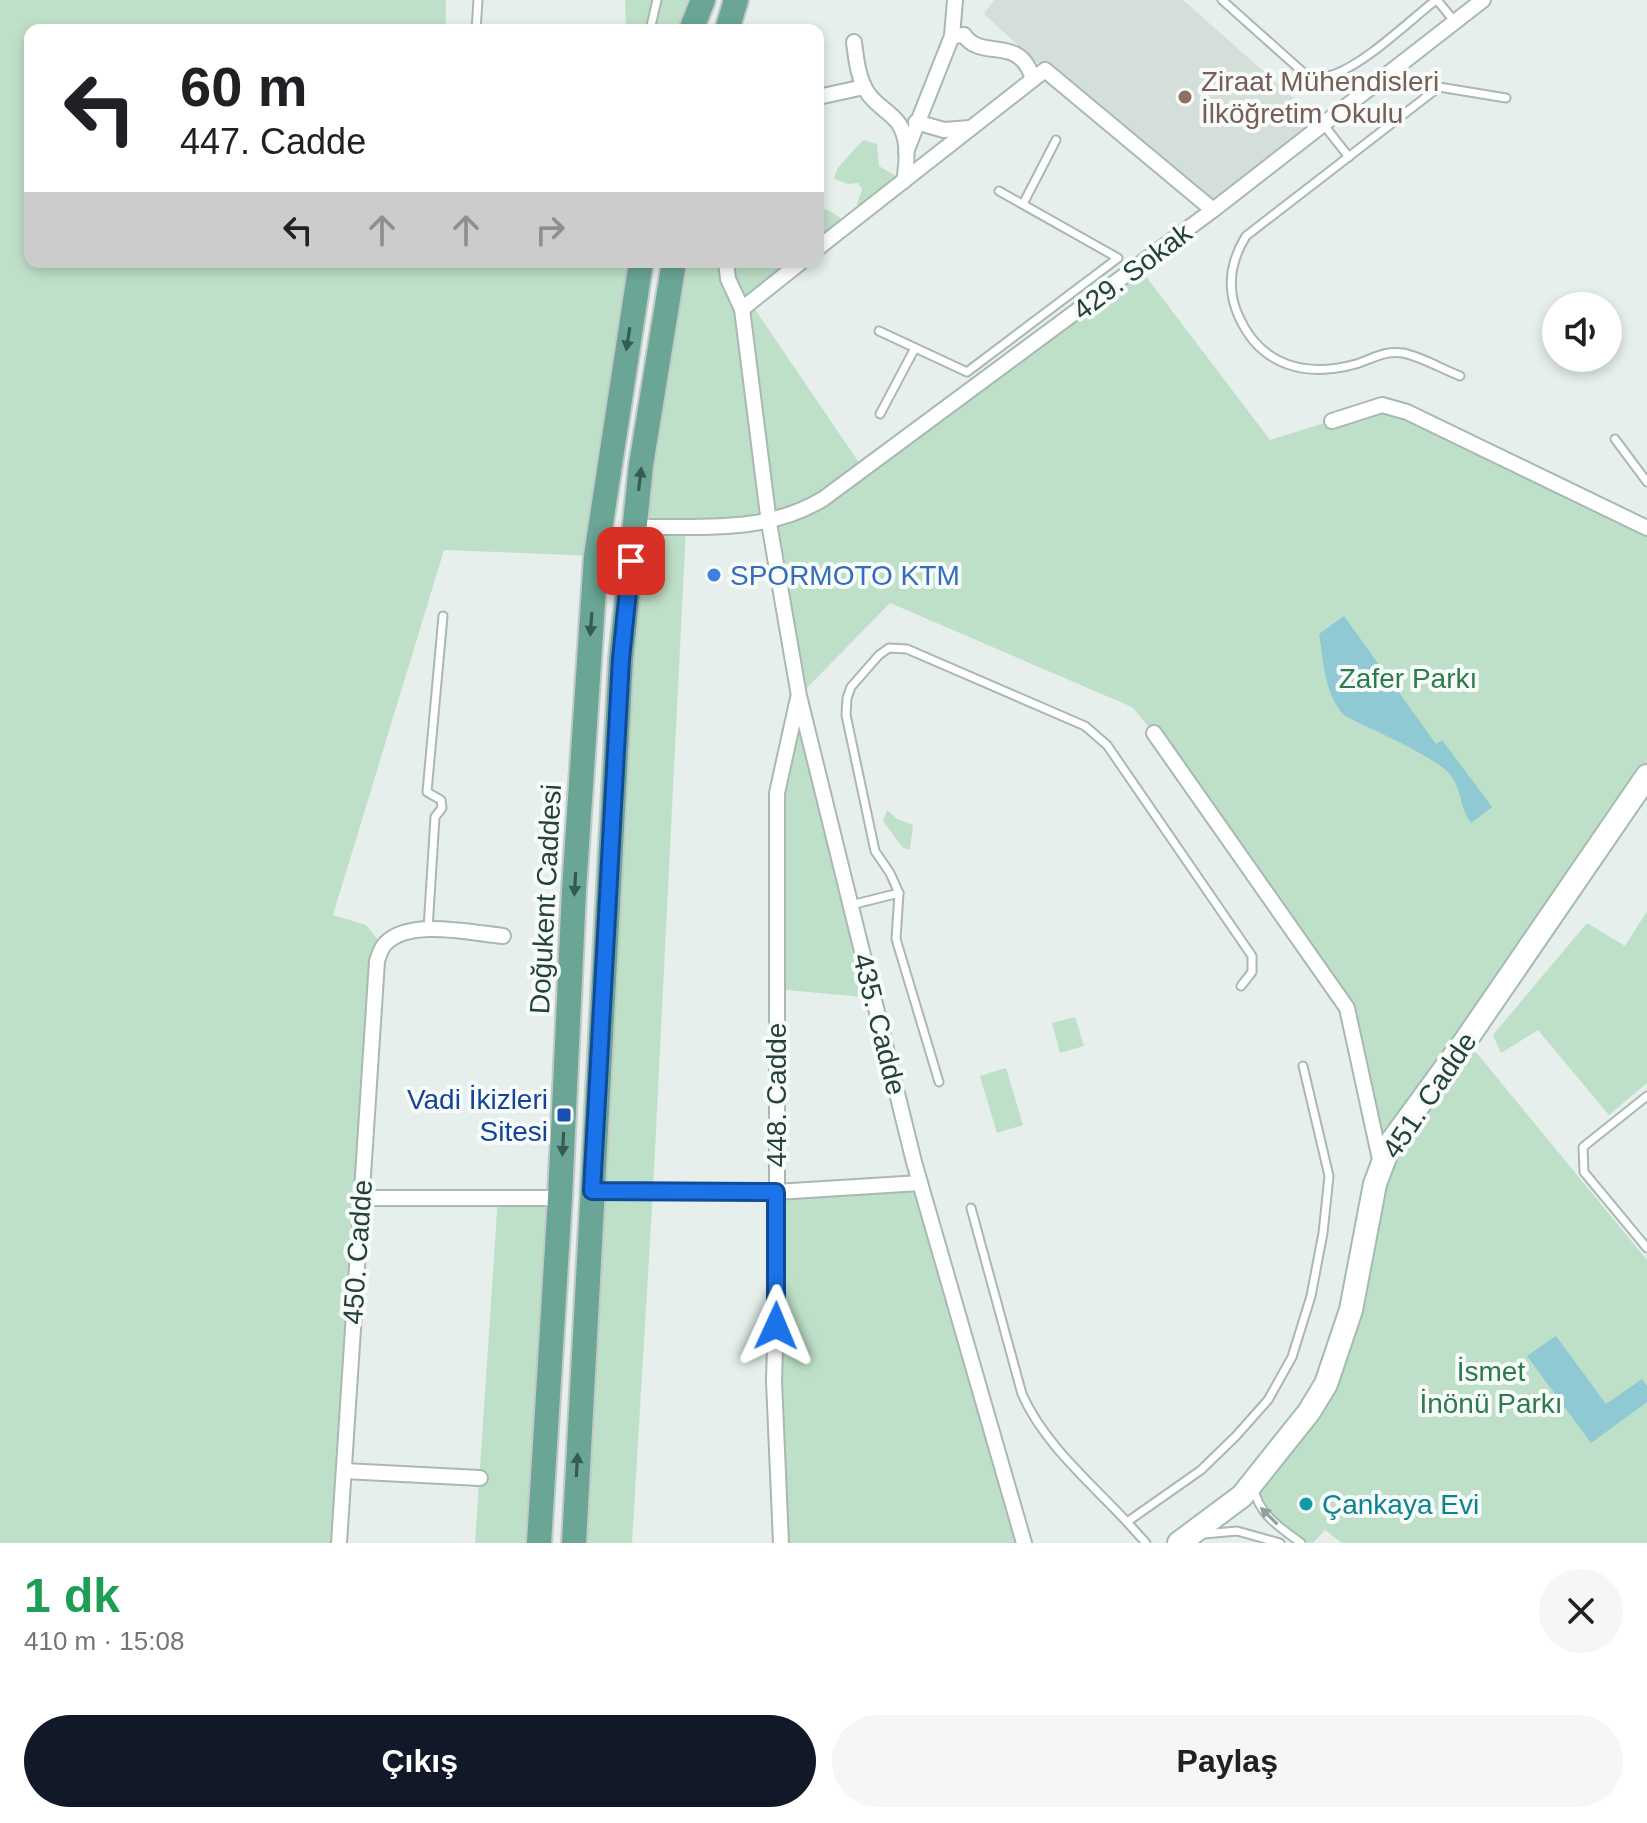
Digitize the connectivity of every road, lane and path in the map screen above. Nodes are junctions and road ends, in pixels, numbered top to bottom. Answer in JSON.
{"nodes":[{"id":1,"x":478,"y":0,"type":"edge"},
{"id":2,"x":657,"y":0,"type":"edge"},
{"id":3,"x":703,"y":0,"type":"edge"},
{"id":4,"x":736,"y":0,"type":"edge"},
{"id":5,"x":955,"y":0,"type":"edge"},
{"id":6,"x":1222,"y":0,"type":"edge"},
{"id":7,"x":1436,"y":0,"type":"edge"},
{"id":8,"x":1483,"y":0,"type":"edge"},
{"id":9,"x":1455,"y":22,"type":"junction"},
{"id":10,"x":476,"y":24,"type":"edge"},
{"id":11,"x":651,"y":24,"type":"edge"},
{"id":12,"x":693,"y":24,"type":"edge"},
{"id":13,"x":729,"y":24,"type":"edge"},
{"id":14,"x":952,"y":36,"type":"junction"},
{"id":15,"x":854,"y":42,"type":"dead end"},
{"id":16,"x":1033,"y":79,"type":"junction"},
{"id":17,"x":864,"y":87,"type":"junction"},
{"id":18,"x":824,"y":96,"type":"edge"},
{"id":19,"x":1506,"y":98,"type":"dead end"},
{"id":20,"x":916,"y":122,"type":"junction"},
{"id":21,"x":1323,"y":124,"type":"junction"},
{"id":22,"x":970,"y":128,"type":"junction"},
{"id":23,"x":1056,"y":140,"type":"dead end"},
{"id":24,"x":906,"y":152,"type":"junction"},
{"id":25,"x":1349,"y":157,"type":"junction"},
{"id":26,"x":904,"y":181,"type":"junction"},
{"id":27,"x":999,"y":191,"type":"dead end"},
{"id":28,"x":1023,"y":204,"type":"junction"},
{"id":29,"x":1213,"y":210,"type":"junction"},
{"id":30,"x":824,"y":243,"type":"edge"},
{"id":31,"x":640,"y":268,"type":"edge"},
{"id":32,"x":673,"y":268,"type":"edge"},
{"id":33,"x":727,"y":268,"type":"edge"},
{"id":34,"x":793,"y":268,"type":"edge"},
{"id":35,"x":742,"y":309,"type":"junction"},
{"id":36,"x":1040,"y":317,"type":"junction"},
{"id":37,"x":879,"y":331,"type":"dead end"},
{"id":38,"x":1050,"y":331,"type":"junction"},
{"id":39,"x":915,"y":348,"type":"junction"},
{"id":40,"x":1460,"y":376,"type":"dead end"},
{"id":41,"x":880,"y":414,"type":"dead end"},
{"id":42,"x":1332,"y":421,"type":"dead end"},
{"id":43,"x":1615,"y":439,"type":"dead end"},
{"id":44,"x":1647,"y":482,"type":"edge"},
{"id":45,"x":769,"y":523,"type":"junction"},
{"id":46,"x":634,"y":527,"type":"junction"},
{"id":47,"x":1647,"y":528,"type":"edge"},
{"id":48,"x":443,"y":616,"type":"dead end"},
{"id":49,"x":799,"y":696,"type":"junction"},
{"id":50,"x":1154,"y":733,"type":"dead end"},
{"id":51,"x":1647,"y":776,"type":"edge"},
{"id":52,"x":899,"y":893,"type":"junction"},
{"id":53,"x":850,"y":905,"type":"junction"},
{"id":54,"x":428,"y":929,"type":"junction"},
{"id":55,"x":503,"y":936,"type":"dead end"},
{"id":56,"x":1241,"y":986,"type":"dead end"},
{"id":57,"x":1303,"y":1066,"type":"dead end"},
{"id":58,"x":939,"y":1082,"type":"dead end"},
{"id":59,"x":1647,"y":1096,"type":"edge"},
{"id":60,"x":1382,"y":1167,"type":"junction"},
{"id":61,"x":920,"y":1183,"type":"junction"},
{"id":62,"x":592,"y":1191,"type":"junction"},
{"id":63,"x":776,"y":1192,"type":"junction"},
{"id":64,"x":361,"y":1198,"type":"junction"},
{"id":65,"x":560,"y":1198,"type":"junction"},
{"id":66,"x":971,"y":1208,"type":"dead end"},
{"id":67,"x":1647,"y":1248,"type":"edge"},
{"id":68,"x":344,"y":1471,"type":"junction"},
{"id":69,"x":480,"y":1478,"type":"dead end"},
{"id":70,"x":1256,"y":1480,"type":"junction"},
{"id":71,"x":1016,"y":1519,"type":"junction"},
{"id":72,"x":1127,"y":1522,"type":"junction"},
{"id":73,"x":1184,"y":1539,"type":"edge"},
{"id":74,"x":339,"y":1543,"type":"edge"},
{"id":75,"x":539,"y":1543,"type":"edge"},
{"id":76,"x":574,"y":1543,"type":"edge"},
{"id":77,"x":781,"y":1543,"type":"edge"},
{"id":78,"x":1024,"y":1543,"type":"edge"},
{"id":79,"x":1031,"y":1543,"type":"edge"},
{"id":80,"x":1146,"y":1543,"type":"edge"},
{"id":81,"x":1280,"y":1543,"type":"edge"},
{"id":82,"x":1301,"y":1543,"type":"edge"}],
"edges":[{"from":1,"to":10,"type":"lane"},
{"from":2,"to":11,"type":"lane"},
{"from":3,"to":12,"type":"main road"},
{"from":4,"to":13,"type":"main road"},
{"from":5,"to":14,"type":"street"},
{"from":6,"to":7,"type":"lane"},
{"from":7,"to":9,"type":"lane"},
{"from":8,"to":9,"type":"street","name":"429. Sokak"},
{"from":9,"to":21,"type":"street","name":"429. Sokak"},
{"from":14,"to":16,"type":"street"},
{"from":14,"to":20,"type":"street"},
{"from":15,"to":17,"type":"street"},
{"from":16,"to":22,"type":"street"},
{"from":16,"to":29,"type":"street"},
{"from":17,"to":18,"type":"street"},
{"from":17,"to":24,"type":"street"},
{"from":19,"to":25,"type":"lane"},
{"from":20,"to":22,"type":"street"},
{"from":20,"to":24,"type":"street"},
{"from":21,"to":25,"type":"lane"},
{"from":21,"to":29,"type":"street","name":"429. Sokak"},
{"from":22,"to":26,"type":"street"},
{"from":23,"to":28,"type":"lane"},
{"from":24,"to":26,"type":"street"},
{"from":25,"to":40,"type":"lane"},
{"from":26,"to":30,"type":"street"},
{"from":27,"to":28,"type":"lane"},
{"from":28,"to":36,"type":"lane"},
{"from":29,"to":38,"type":"street","name":"429. Sokak"},
{"from":31,"to":65,"type":"main road","name":"Doğukent Caddesi","one_way":true},
{"from":46,"to":32,"type":"main road","one_way":true},
{"from":33,"to":35,"type":"street","name":"435. Cadde"},
{"from":34,"to":35,"type":"street"},
{"from":35,"to":45,"type":"street","name":"435. Cadde"},
{"from":36,"to":38,"type":"lane"},
{"from":36,"to":39,"type":"lane"},
{"from":37,"to":39,"type":"lane"},
{"from":38,"to":45,"type":"street","name":"429. Sokak"},
{"from":39,"to":41,"type":"lane"},
{"from":42,"to":47,"type":"street"},
{"from":43,"to":44,"type":"lane"},
{"from":45,"to":46,"type":"street","name":"429. Sokak"},
{"from":45,"to":49,"type":"street","name":"435. Cadde"},
{"from":46,"to":62,"type":"main road"},
{"from":48,"to":54,"type":"lane"},
{"from":49,"to":53,"type":"street","name":"435. Cadde"},
{"from":49,"to":63,"type":"street","name":"448. Cadde"},
{"from":50,"to":60,"type":"street"},
{"from":51,"to":60,"type":"street","name":"451. Cadde"},
{"from":52,"to":53,"type":"lane"},
{"from":52,"to":56,"type":"lane"},
{"from":52,"to":58,"type":"lane"},
{"from":53,"to":61,"type":"street","name":"435. Cadde"},
{"from":54,"to":55,"type":"street"},
{"from":54,"to":64,"type":"street","name":"450. Cadde"},
{"from":57,"to":72,"type":"lane"},
{"from":59,"to":67,"type":"lane"},
{"from":60,"to":70,"type":"street","name":"451. Cadde"},
{"from":61,"to":63,"type":"street"},
{"from":61,"to":71,"type":"street","name":"435. Cadde"},
{"from":62,"to":63,"type":"street"},
{"from":76,"to":62,"type":"main road","one_way":true},
{"from":63,"to":77,"type":"street","name":"448. Cadde"},
{"from":64,"to":65,"type":"street"},
{"from":64,"to":68,"type":"street","name":"450. Cadde"},
{"from":65,"to":75,"type":"main road","name":"Doğukent Caddesi"},
{"from":66,"to":72,"type":"lane"},
{"from":68,"to":69,"type":"street"},
{"from":68,"to":74,"type":"street","name":"450. Cadde"},
{"from":70,"to":73,"type":"street","name":"451. Cadde"},
{"from":82,"to":70,"type":"lane","one_way":true},
{"from":71,"to":78,"type":"street"},
{"from":71,"to":79,"type":"street"},
{"from":72,"to":80,"type":"lane"},
{"from":73,"to":81,"type":"lane"}]}
